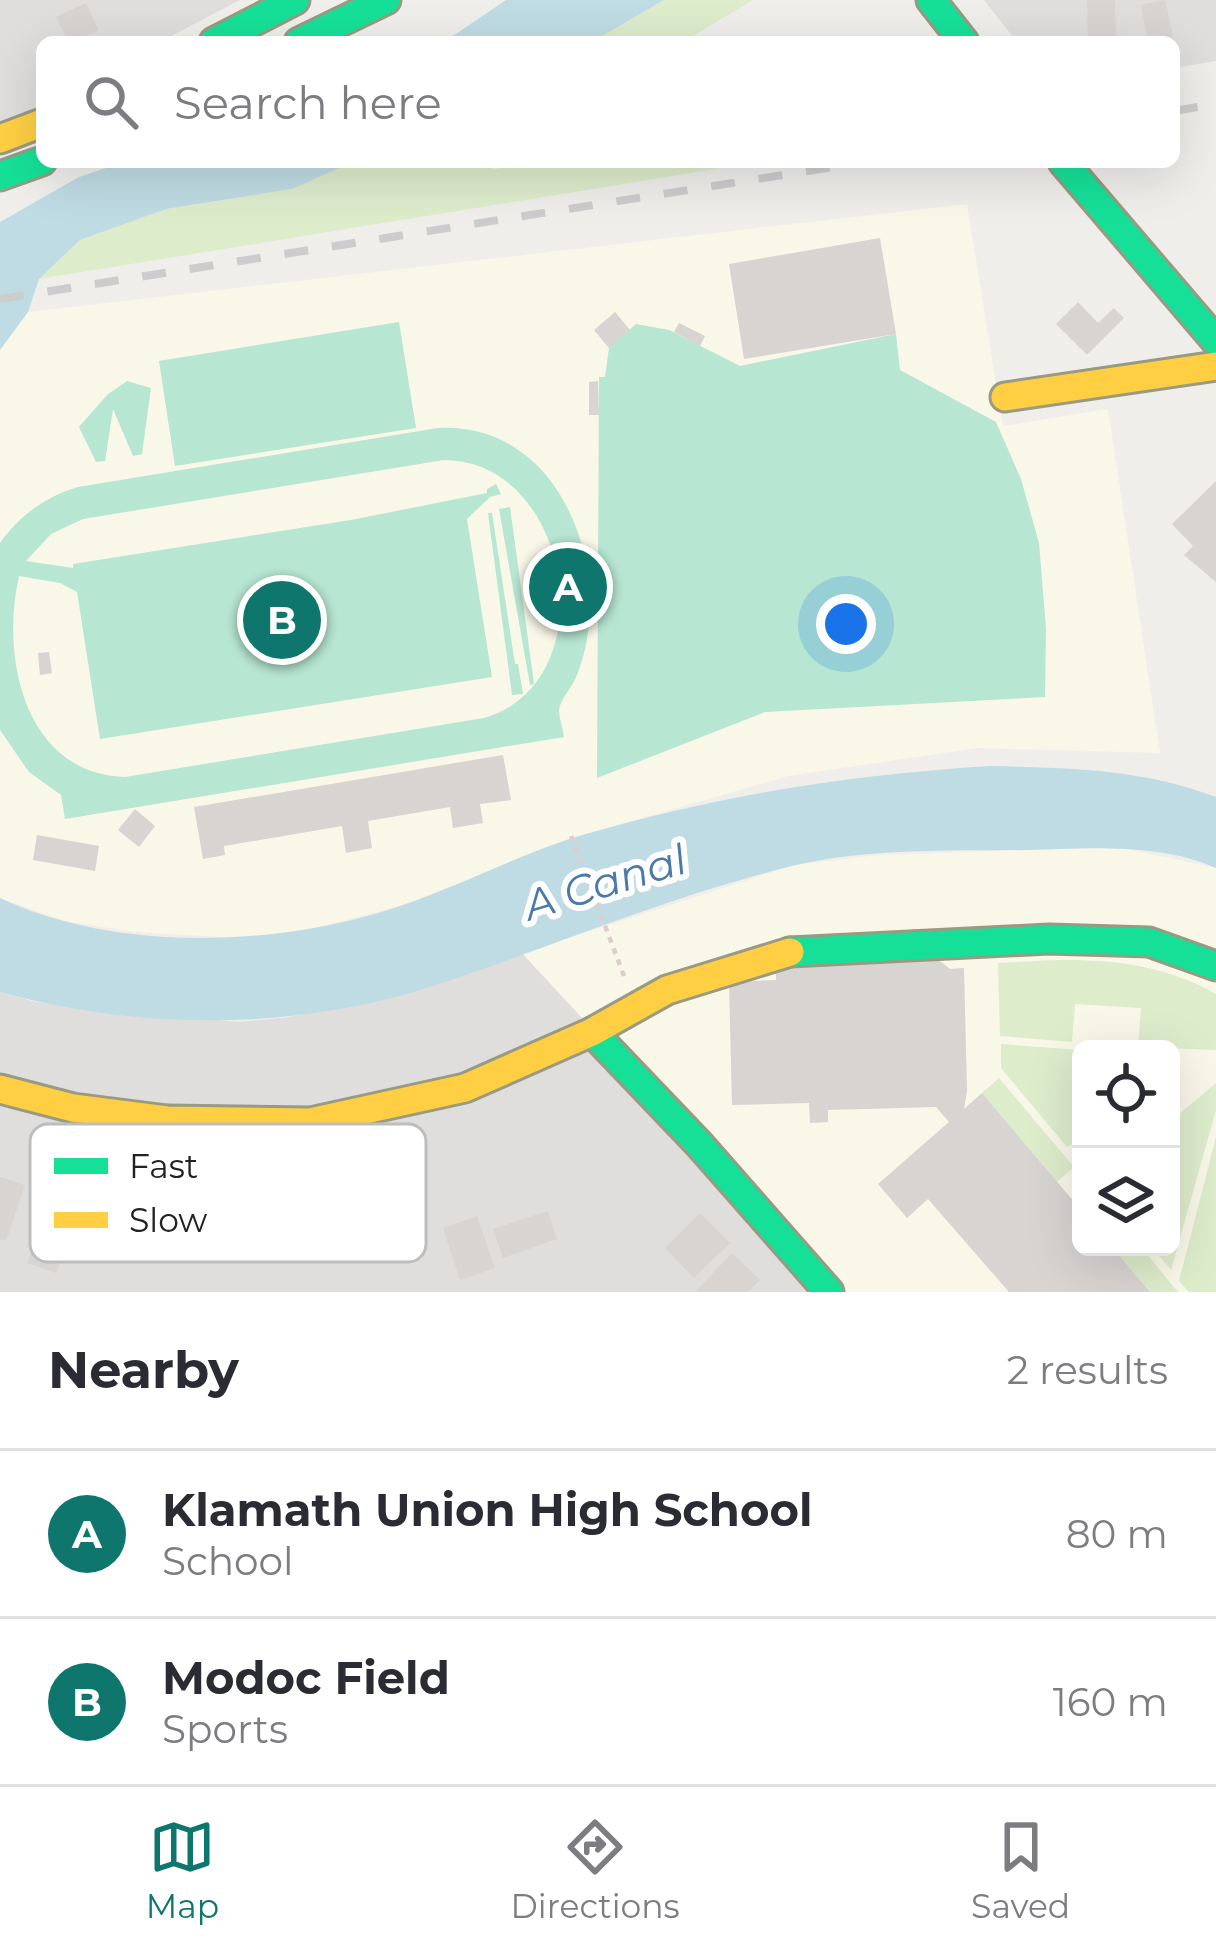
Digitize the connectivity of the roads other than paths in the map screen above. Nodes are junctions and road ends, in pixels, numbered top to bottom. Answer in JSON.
{"nodes":[{"id":1,"x":295,"y":0,"type":"edge"},
{"id":2,"x":386,"y":0,"type":"edge"},
{"id":3,"x":931,"y":0,"type":"edge"},
{"id":4,"x":226,"y":36,"type":"edge"},
{"id":5,"x":311,"y":36,"type":"edge"},
{"id":6,"x":959,"y":36,"type":"edge"},
{"id":7,"x":36,"y":125,"type":"edge"},
{"id":8,"x":0,"y":139,"type":"edge"},
{"id":9,"x":36,"y":163,"type":"edge"},
{"id":10,"x":1068,"y":168,"type":"edge"},
{"id":11,"x":0,"y":176,"type":"edge"},
{"id":12,"x":1216,"y":341,"type":"edge"},
{"id":13,"x":1216,"y":366,"type":"edge"},
{"id":14,"x":1005,"y":397,"type":"dead end"},
{"id":15,"x":1216,"y":966,"type":"edge"},
{"id":16,"x":592,"y":1032,"type":"junction"},
{"id":17,"x":0,"y":1089,"type":"edge"},
{"id":18,"x":829,"y":1292,"type":"edge"}],
"edges":[{"from":1,"to":4,"type":"street"},
{"from":2,"to":5,"type":"street"},
{"from":3,"to":6,"type":"street"},
{"from":7,"to":8,"type":"street"},
{"from":9,"to":11,"type":"street"},
{"from":10,"to":12,"type":"street"},
{"from":13,"to":14,"type":"street"},
{"from":15,"to":16,"type":"street"},
{"from":16,"to":17,"type":"street"},
{"from":16,"to":18,"type":"street"}]}
